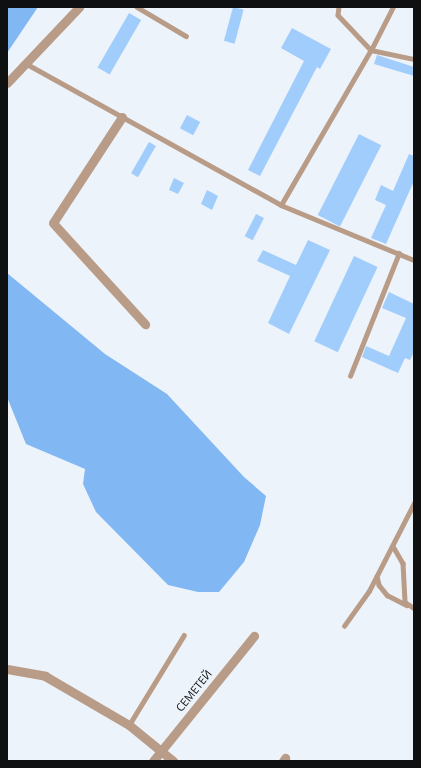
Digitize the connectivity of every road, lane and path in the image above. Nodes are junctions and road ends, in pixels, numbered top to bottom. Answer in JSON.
{"nodes":[{"id":1,"x":79,"y":7,"type":"edge"},
{"id":2,"x":137,"y":7,"type":"edge"},
{"id":3,"x":338,"y":7,"type":"edge"},
{"id":4,"x":393,"y":7,"type":"edge"},
{"id":5,"x":186,"y":36,"type":"dead end"},
{"id":6,"x":371,"y":50,"type":"junction"},
{"id":7,"x":414,"y":59,"type":"edge"},
{"id":8,"x":26,"y":64,"type":"junction"},
{"id":9,"x":7,"y":83,"type":"edge"},
{"id":10,"x":122,"y":117,"type":"junction"},
{"id":11,"x":281,"y":205,"type":"junction"},
{"id":12,"x":399,"y":253,"type":"junction"},
{"id":13,"x":414,"y":260,"type":"edge"},
{"id":14,"x":144,"y":324,"type":"dead end"},
{"id":15,"x":350,"y":376,"type":"dead end"},
{"id":16,"x":414,"y":503,"type":"edge"},
{"id":17,"x":393,"y":546,"type":"junction"},
{"id":18,"x":377,"y":576,"type":"junction"},
{"id":19,"x":412,"y":607,"type":"edge"},
{"id":20,"x":344,"y":626,"type":"dead end"},
{"id":21,"x":184,"y":635,"type":"dead end"},
{"id":22,"x":254,"y":636,"type":"dead end"},
{"id":23,"x":7,"y":668,"type":"edge"},
{"id":24,"x":129,"y":726,"type":"junction"},
{"id":25,"x":160,"y":751,"type":"junction"},
{"id":26,"x":153,"y":761,"type":"edge"},
{"id":27,"x":173,"y":761,"type":"edge"}],
"edges":[{"from":1,"to":8,"type":"street"},
{"from":2,"to":5,"type":"lane"},
{"from":3,"to":6,"type":"lane"},
{"from":4,"to":6,"type":"lane"},
{"from":6,"to":7,"type":"lane"},
{"from":6,"to":11,"type":"lane"},
{"from":8,"to":9,"type":"street"},
{"from":8,"to":10,"type":"lane"},
{"from":10,"to":11,"type":"lane"},
{"from":10,"to":14,"type":"street"},
{"from":11,"to":12,"type":"lane"},
{"from":12,"to":13,"type":"lane"},
{"from":12,"to":15,"type":"lane"},
{"from":16,"to":17,"type":"lane"},
{"from":17,"to":18,"type":"lane"},
{"from":17,"to":19,"type":"lane"},
{"from":18,"to":19,"type":"lane"},
{"from":18,"to":20,"type":"lane"},
{"from":21,"to":24,"type":"lane"},
{"from":22,"to":25,"type":"street","name":"СЕМЕТЕЙ"},
{"from":23,"to":24,"type":"street"},
{"from":24,"to":25,"type":"street"},
{"from":25,"to":26,"type":"street","name":"СЕМЕТЕЙ"},
{"from":25,"to":27,"type":"street"}]}
